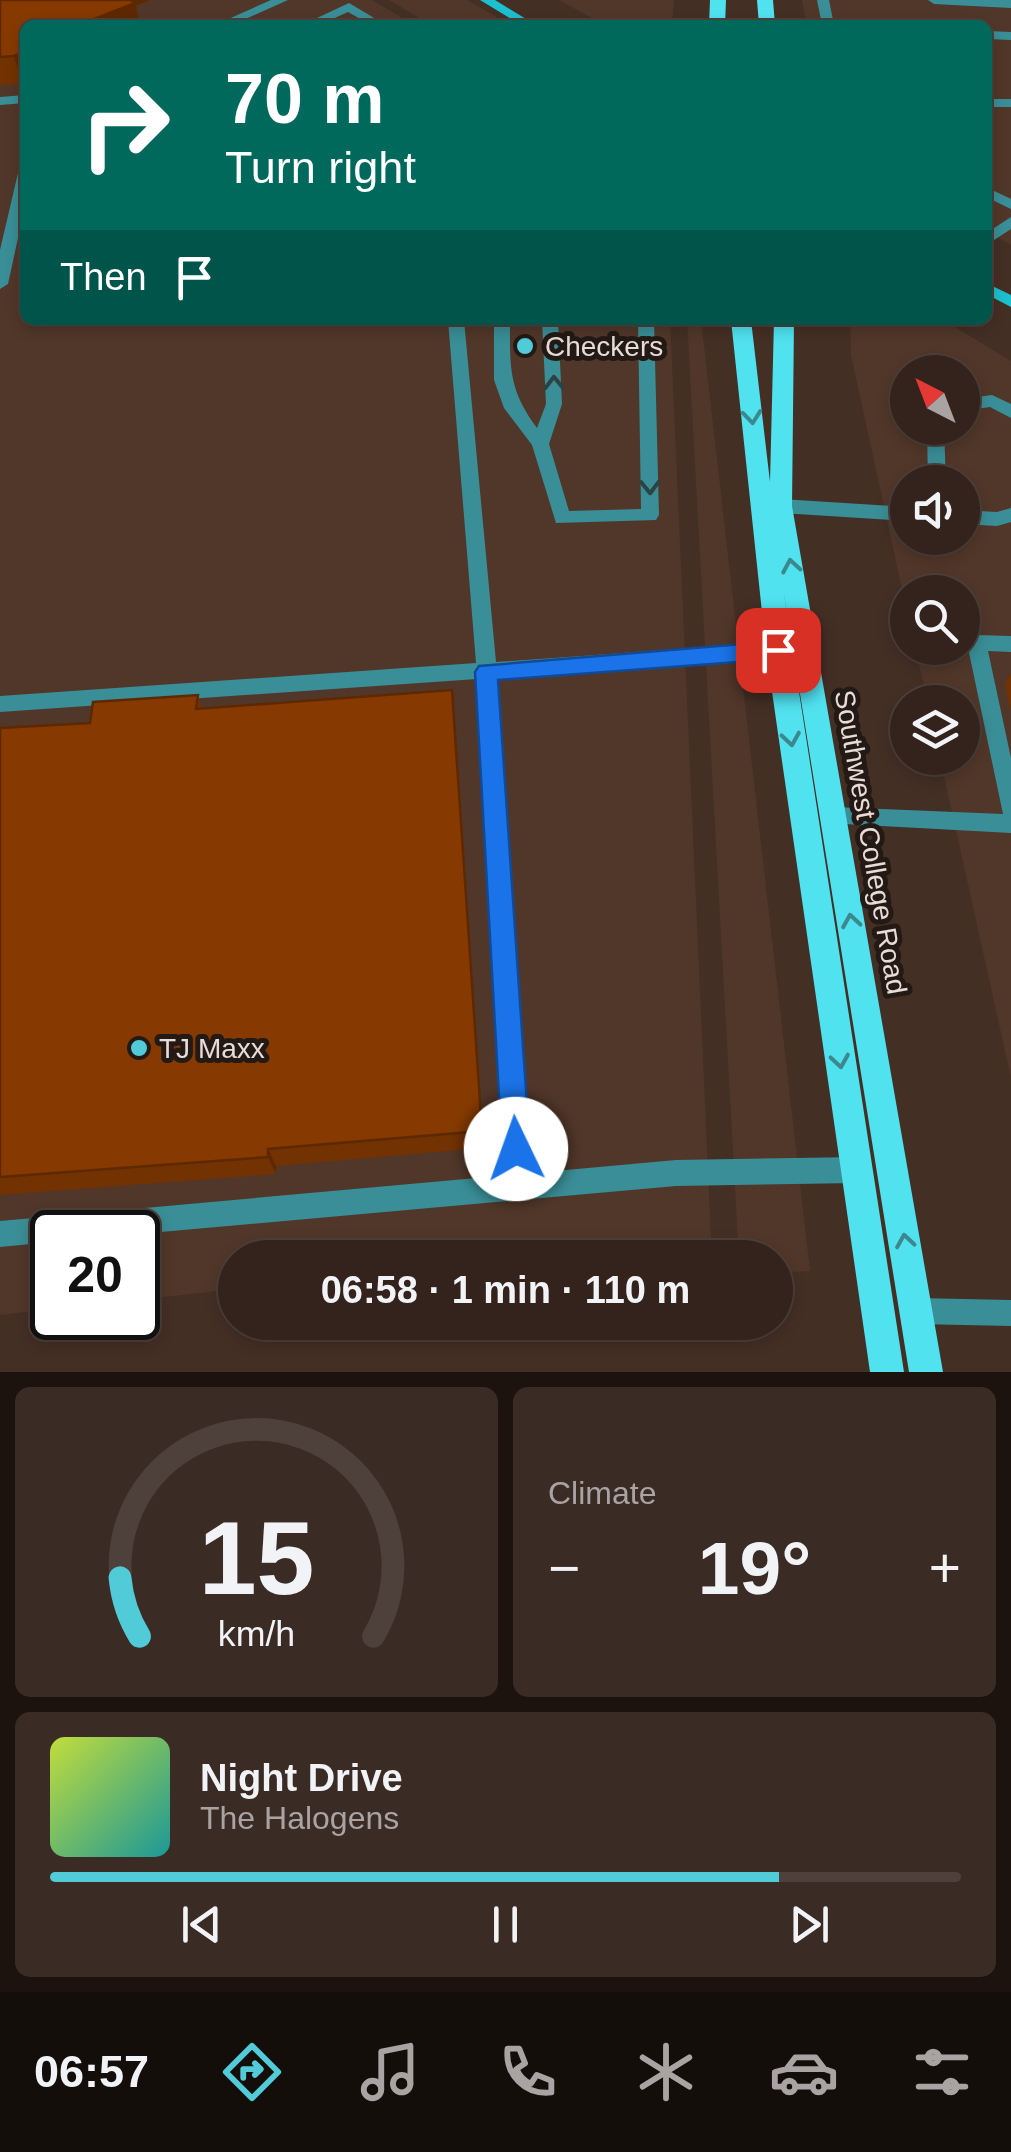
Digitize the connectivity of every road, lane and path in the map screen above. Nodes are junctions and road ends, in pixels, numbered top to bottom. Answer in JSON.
{"nodes":[{"id":1,"x":282,"y":0,"type":"edge"},
{"id":2,"x":486,"y":0,"type":"edge"},
{"id":3,"x":934,"y":0,"type":"edge"},
{"id":4,"x":1011,"y":4,"type":"edge"},
{"id":5,"x":234,"y":20,"type":"edge"},
{"id":6,"x":319,"y":20,"type":"edge"},
{"id":7,"x":371,"y":20,"type":"edge"},
{"id":8,"x":521,"y":20,"type":"edge"},
{"id":9,"x":20,"y":216,"type":"edge"},
{"id":10,"x":16,"y":250,"type":"edge"},
{"id":11,"x":0,"y":284,"type":"edge"},
{"id":12,"x":456,"y":325,"type":"edge"},
{"id":13,"x":502,"y":325,"type":"edge"},
{"id":14,"x":550,"y":325,"type":"edge"},
{"id":15,"x":646,"y":325,"type":"edge"},
{"id":16,"x":741,"y":325,"type":"edge"},
{"id":17,"x":784,"y":325,"type":"edge"},
{"id":18,"x":980,"y":403,"type":"edge"},
{"id":19,"x":1011,"y":412,"type":"edge"},
{"id":20,"x":540,"y":444,"type":"junction"},
{"id":21,"x":782,"y":506,"type":"junction"},
{"id":22,"x":890,"y":513,"type":"edge"},
{"id":23,"x":1011,"y":514,"type":"edge"},
{"id":24,"x":980,"y":518,"type":"edge"},
{"id":25,"x":1011,"y":644,"type":"edge"},
{"id":26,"x":778,"y":650,"type":"junction"},
{"id":27,"x":486,"y":672,"type":"junction"},
{"id":28,"x":0,"y":704,"type":"edge"},
{"id":29,"x":1011,"y":808,"type":"edge"},
{"id":30,"x":834,"y":816,"type":"junction"},
{"id":31,"x":1011,"y":824,"type":"edge"},
{"id":32,"x":857,"y":1170,"type":"junction"},
{"id":33,"x":518,"y":1188,"type":"junction"},
{"id":34,"x":0,"y":1234,"type":"edge"},
{"id":35,"x":916,"y":1311,"type":"junction"},
{"id":36,"x":1011,"y":1313,"type":"edge"},
{"id":37,"x":888,"y":1372,"type":"edge"},
{"id":38,"x":926,"y":1372,"type":"edge"}],
"edges":[{"from":1,"to":5,"type":"street"},
{"from":2,"to":8,"type":"main road"},
{"from":3,"to":4,"type":"street"},
{"from":6,"to":7,"type":"street"},
{"from":9,"to":10,"type":"street"},
{"from":10,"to":11,"type":"street"},
{"from":12,"to":27,"type":"street"},
{"from":13,"to":20,"type":"street"},
{"from":20,"to":14,"type":"street","one_way":true},
{"from":15,"to":20,"type":"street","one_way":true},
{"from":16,"to":26,"type":"main road","one_way":true},
{"from":17,"to":21,"type":"main road","name":"Southwest College Road"},
{"from":18,"to":19,"type":"street"},
{"from":21,"to":22,"type":"street"},
{"from":30,"to":21,"type":"main road","name":"Southwest College Road","one_way":true},
{"from":23,"to":24,"type":"street"},
{"from":25,"to":29,"type":"street"},
{"from":26,"to":27,"type":"street"},
{"from":26,"to":32,"type":"main road","one_way":true},
{"from":27,"to":28,"type":"street"},
{"from":27,"to":33,"type":"street"},
{"from":30,"to":31,"type":"street"},
{"from":35,"to":30,"type":"main road","name":"Southwest College Road","one_way":true},
{"from":32,"to":33,"type":"street"},
{"from":32,"to":37,"type":"main road"},
{"from":33,"to":34,"type":"street"},
{"from":35,"to":36,"type":"street"},
{"from":35,"to":38,"type":"main road","name":"Southwest College Road"}]}
